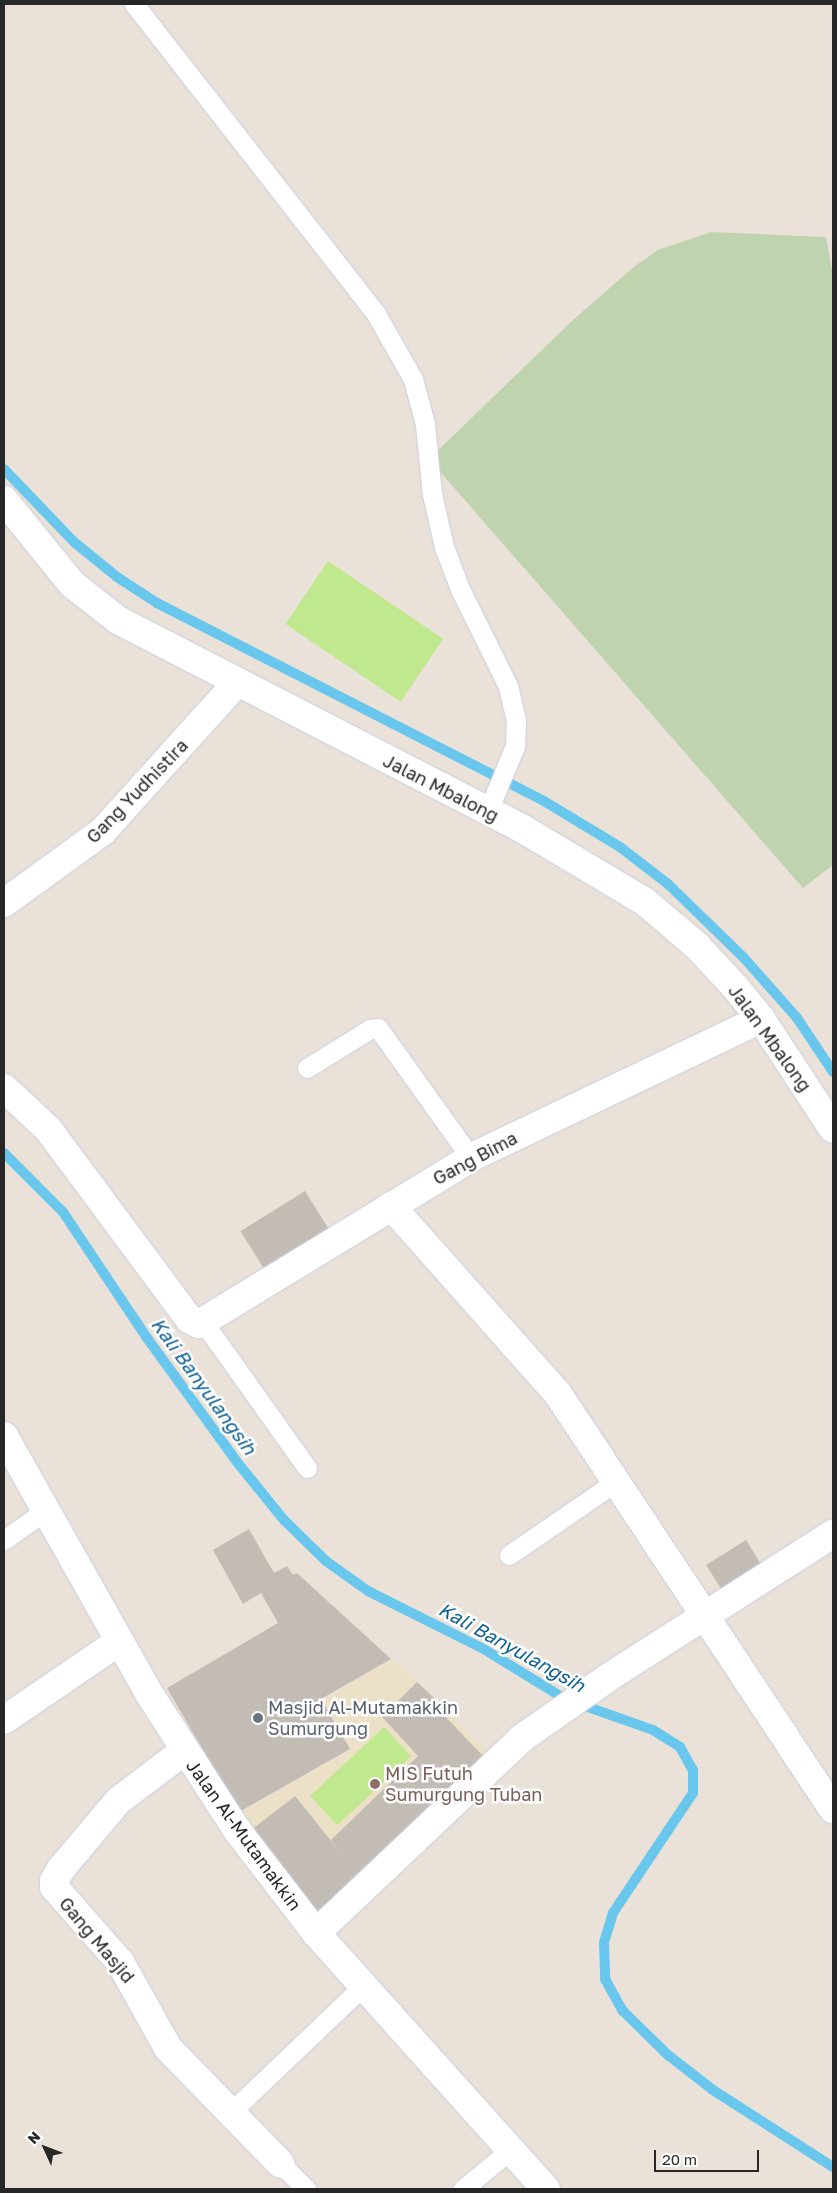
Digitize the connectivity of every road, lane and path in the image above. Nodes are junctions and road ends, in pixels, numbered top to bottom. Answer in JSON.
{"nodes":[{"id":1,"x":134,"y":4,"type":"edge"},
{"id":2,"x":4,"y":500,"type":"edge"},
{"id":3,"x":236,"y":684,"type":"junction"},
{"id":4,"x":492,"y":803,"type":"junction"},
{"id":5,"x":4,"y":903,"type":"edge"},
{"id":6,"x":761,"y":1019,"type":"junction"},
{"id":7,"x":307,"y":1068,"type":"dead end"},
{"id":8,"x":4,"y":1088,"type":"edge"},
{"id":9,"x":833,"y":1129,"type":"edge"},
{"id":10,"x":471,"y":1158,"type":"junction"},
{"id":11,"x":391,"y":1206,"type":"junction"},
{"id":12,"x":204,"y":1323,"type":"junction"},
{"id":13,"x":4,"y":1436,"type":"edge"},
{"id":14,"x":307,"y":1468,"type":"dead end"},
{"id":15,"x":618,"y":1480,"type":"junction"},
{"id":16,"x":46,"y":1510,"type":"junction"},
{"id":17,"x":833,"y":1534,"type":"edge"},
{"id":18,"x":4,"y":1540,"type":"edge"},
{"id":19,"x":509,"y":1555,"type":"dead end"},
{"id":20,"x":706,"y":1615,"type":"junction"},
{"id":21,"x":120,"y":1641,"type":"junction"},
{"id":22,"x":4,"y":1720,"type":"edge"},
{"id":23,"x":184,"y":1751,"type":"junction"},
{"id":24,"x":833,"y":1809,"type":"edge"},
{"id":25,"x":316,"y":1933,"type":"junction"},
{"id":26,"x":363,"y":1986,"type":"junction"},
{"id":27,"x":231,"y":2112,"type":"junction"},
{"id":28,"x":510,"y":2150,"type":"junction"},
{"id":29,"x":280,"y":2163,"type":"joint"},
{"id":30,"x":306,"y":2189,"type":"edge"},
{"id":31,"x":463,"y":2189,"type":"edge"},
{"id":32,"x":546,"y":2189,"type":"edge"}],
"edges":[{"from":1,"to":4,"type":"lane"},
{"from":2,"to":3,"type":"street","name":"Jalan Mbalong"},
{"from":3,"to":4,"type":"street","name":"Jalan Mbalong"},
{"from":3,"to":5,"type":"street","name":"Gang Yudhistira"},
{"from":4,"to":6,"type":"street","name":"Jalan Mbalong"},
{"from":6,"to":9,"type":"street","name":"Jalan Mbalong"},
{"from":6,"to":10,"type":"street","name":"Gang Bima"},
{"from":7,"to":10,"type":"lane"},
{"from":8,"to":12,"type":"street"},
{"from":10,"to":11,"type":"street","name":"Gang Bima"},
{"from":11,"to":12,"type":"street","name":"Gang Bima"},
{"from":11,"to":15,"type":"street"},
{"from":12,"to":14,"type":"lane"},
{"from":13,"to":16,"type":"street","name":"Jalan Al-Mutamakkin"},
{"from":15,"to":19,"type":"lane"},
{"from":15,"to":20,"type":"street"},
{"from":16,"to":18,"type":"lane"},
{"from":16,"to":21,"type":"street","name":"Jalan Al-Mutamakkin"},
{"from":17,"to":20,"type":"street"},
{"from":20,"to":24,"type":"street"},
{"from":20,"to":25,"type":"street"},
{"from":21,"to":22,"type":"street"},
{"from":21,"to":23,"type":"street","name":"Jalan Al-Mutamakkin"},
{"from":23,"to":25,"type":"street","name":"Jalan Al-Mutamakkin"},
{"from":23,"to":27,"type":"street","name":"Gang Masjid"},
{"from":25,"to":26,"type":"street","name":"Jalan Al-Mutamakkin"},
{"from":26,"to":27,"type":"lane"},
{"from":26,"to":28,"type":"street","name":"Jalan Al-Mutamakkin"},
{"from":27,"to":29,"type":"street","name":"Gang Masjid"},
{"from":28,"to":31,"type":"lane"},
{"from":28,"to":32,"type":"street","name":"Jalan Al-Mutamakkin"},
{"from":29,"to":30,"type":"lane"}]}
